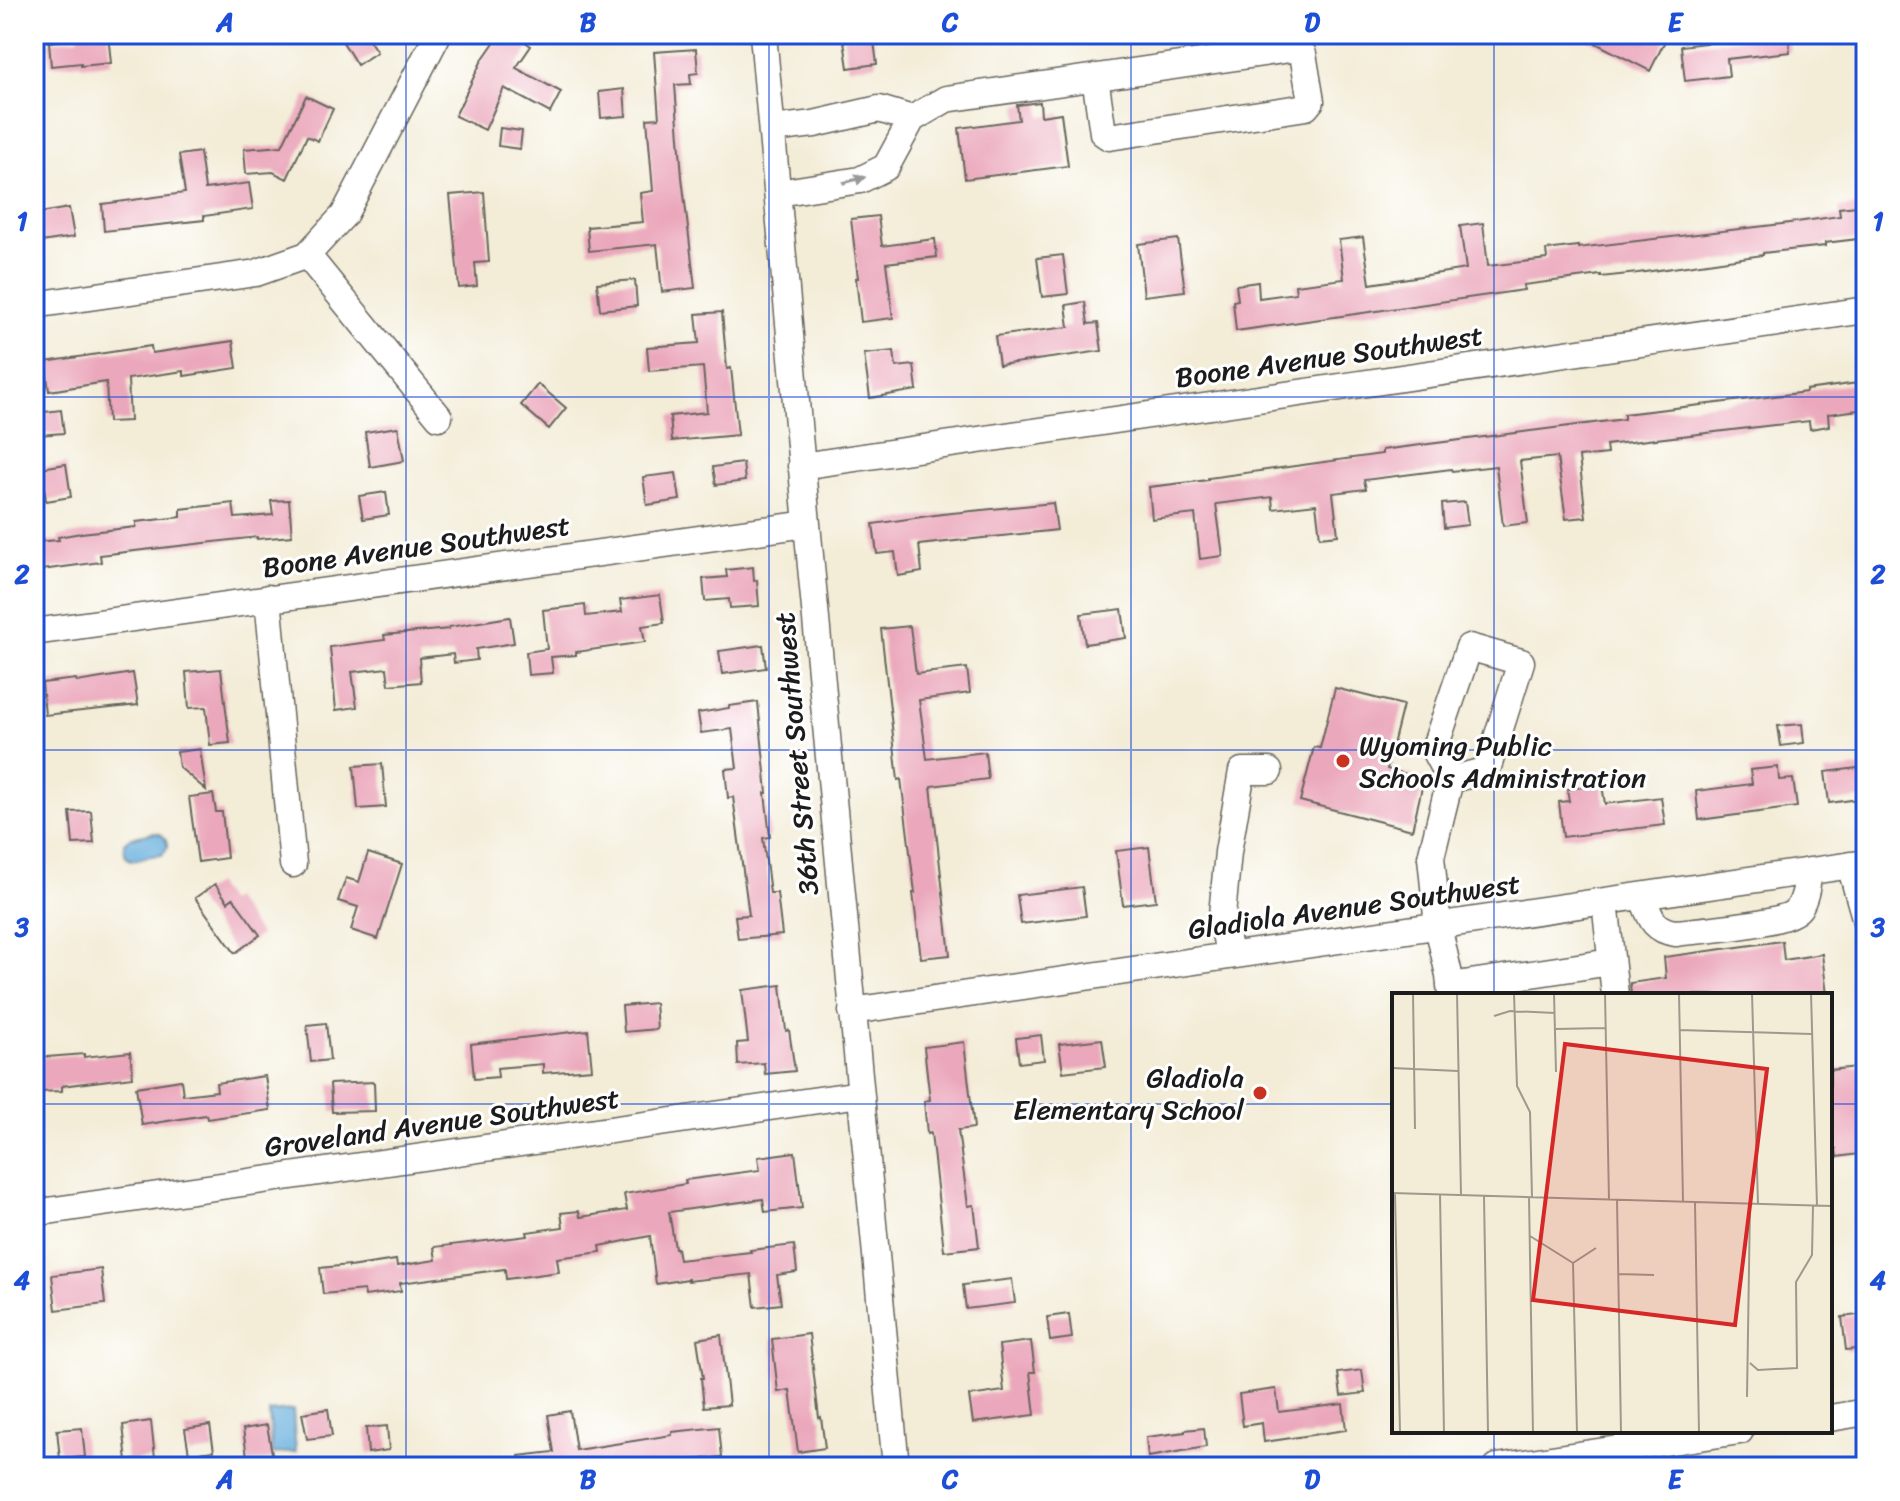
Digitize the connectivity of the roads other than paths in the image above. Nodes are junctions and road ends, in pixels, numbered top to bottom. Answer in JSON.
{"nodes":[{"id":1,"x":438,"y":34,"type":"edge"},
{"id":2,"x":763,"y":34,"type":"edge"},
{"id":3,"x":1095,"y":77,"type":"junction"},
{"id":4,"x":912,"y":119,"type":"junction"},
{"id":5,"x":772,"y":129,"type":"junction"},
{"id":6,"x":778,"y":193,"type":"junction"},
{"id":7,"x":307,"y":255,"type":"junction"},
{"id":8,"x":34,"y":305,"type":"edge"},
{"id":9,"x":1866,"y":310,"type":"edge"},
{"id":10,"x":439,"y":417,"type":"dead end"},
{"id":11,"x":801,"y":466,"type":"junction"},
{"id":12,"x":807,"y":524,"type":"junction"},
{"id":13,"x":268,"y":598,"type":"junction"},
{"id":14,"x":34,"y":632,"type":"edge"},
{"id":15,"x":1269,"y":771,"type":"dead end"},
{"id":16,"x":1450,"y":780,"type":"junction"},
{"id":17,"x":293,"y":864,"type":"dead end"},
{"id":18,"x":1858,"y":864,"type":"edge"},
{"id":19,"x":1809,"y":871,"type":"junction"},
{"id":20,"x":1642,"y":896,"type":"junction"},
{"id":21,"x":1605,"y":901,"type":"junction"},
{"id":22,"x":1866,"y":921,"type":"edge"},
{"id":23,"x":1438,"y":926,"type":"junction"},
{"id":24,"x":1229,"y":956,"type":"junction"},
{"id":25,"x":1611,"y":962,"type":"junction"},
{"id":26,"x":1450,"y":990,"type":"edge"},
{"id":27,"x":1615,"y":993,"type":"edge"},
{"id":28,"x":852,"y":1011,"type":"junction"},
{"id":29,"x":860,"y":1094,"type":"junction"},
{"id":30,"x":34,"y":1213,"type":"edge"},
{"id":31,"x":1866,"y":1412,"type":"edge"},
{"id":32,"x":1832,"y":1418,"type":"edge"},
{"id":33,"x":1726,"y":1433,"type":"edge"},
{"id":34,"x":896,"y":1467,"type":"edge"},
{"id":35,"x":1497,"y":1467,"type":"edge"}],
"edges":[{"from":1,"to":7,"type":"street"},
{"from":2,"to":5,"type":"street","name":"36th Street Southwest"},
{"from":3,"to":3,"type":"street"},
{"from":3,"to":4,"type":"street"},
{"from":4,"to":5,"type":"street"},
{"from":6,"to":4,"type":"street","one_way":true},
{"from":5,"to":6,"type":"street","name":"36th Street Southwest"},
{"from":6,"to":11,"type":"street","name":"36th Street Southwest"},
{"from":7,"to":8,"type":"street"},
{"from":7,"to":10,"type":"street"},
{"from":9,"to":11,"type":"street","name":"Boone Avenue Southwest"},
{"from":11,"to":12,"type":"street","name":"36th Street Southwest"},
{"from":12,"to":13,"type":"street","name":"Boone Avenue Southwest"},
{"from":12,"to":28,"type":"street","name":"36th Street Southwest"},
{"from":13,"to":14,"type":"street","name":"Boone Avenue Southwest"},
{"from":13,"to":17,"type":"street"},
{"from":15,"to":24,"type":"street"},
{"from":16,"to":16,"type":"street"},
{"from":16,"to":23,"type":"street"},
{"from":18,"to":19,"type":"street","name":"Gladiola Avenue Southwest"},
{"from":18,"to":22,"type":"street"},
{"from":19,"to":20,"type":"street","name":"Gladiola Avenue Southwest"},
{"from":19,"to":20,"type":"street"},
{"from":20,"to":21,"type":"street","name":"Gladiola Avenue Southwest"},
{"from":21,"to":23,"type":"street","name":"Gladiola Avenue Southwest"},
{"from":21,"to":25,"type":"street"},
{"from":23,"to":24,"type":"street","name":"Gladiola Avenue Southwest"},
{"from":23,"to":26,"type":"street"},
{"from":24,"to":28,"type":"street","name":"Gladiola Avenue Southwest"},
{"from":25,"to":26,"type":"street"},
{"from":25,"to":27,"type":"street"},
{"from":28,"to":29,"type":"street","name":"36th Street Southwest"},
{"from":29,"to":30,"type":"street","name":"Groveland Avenue Southwest"},
{"from":29,"to":34,"type":"street","name":"36th Street Southwest"},
{"from":31,"to":32,"type":"street"},
{"from":33,"to":35,"type":"street"}]}
